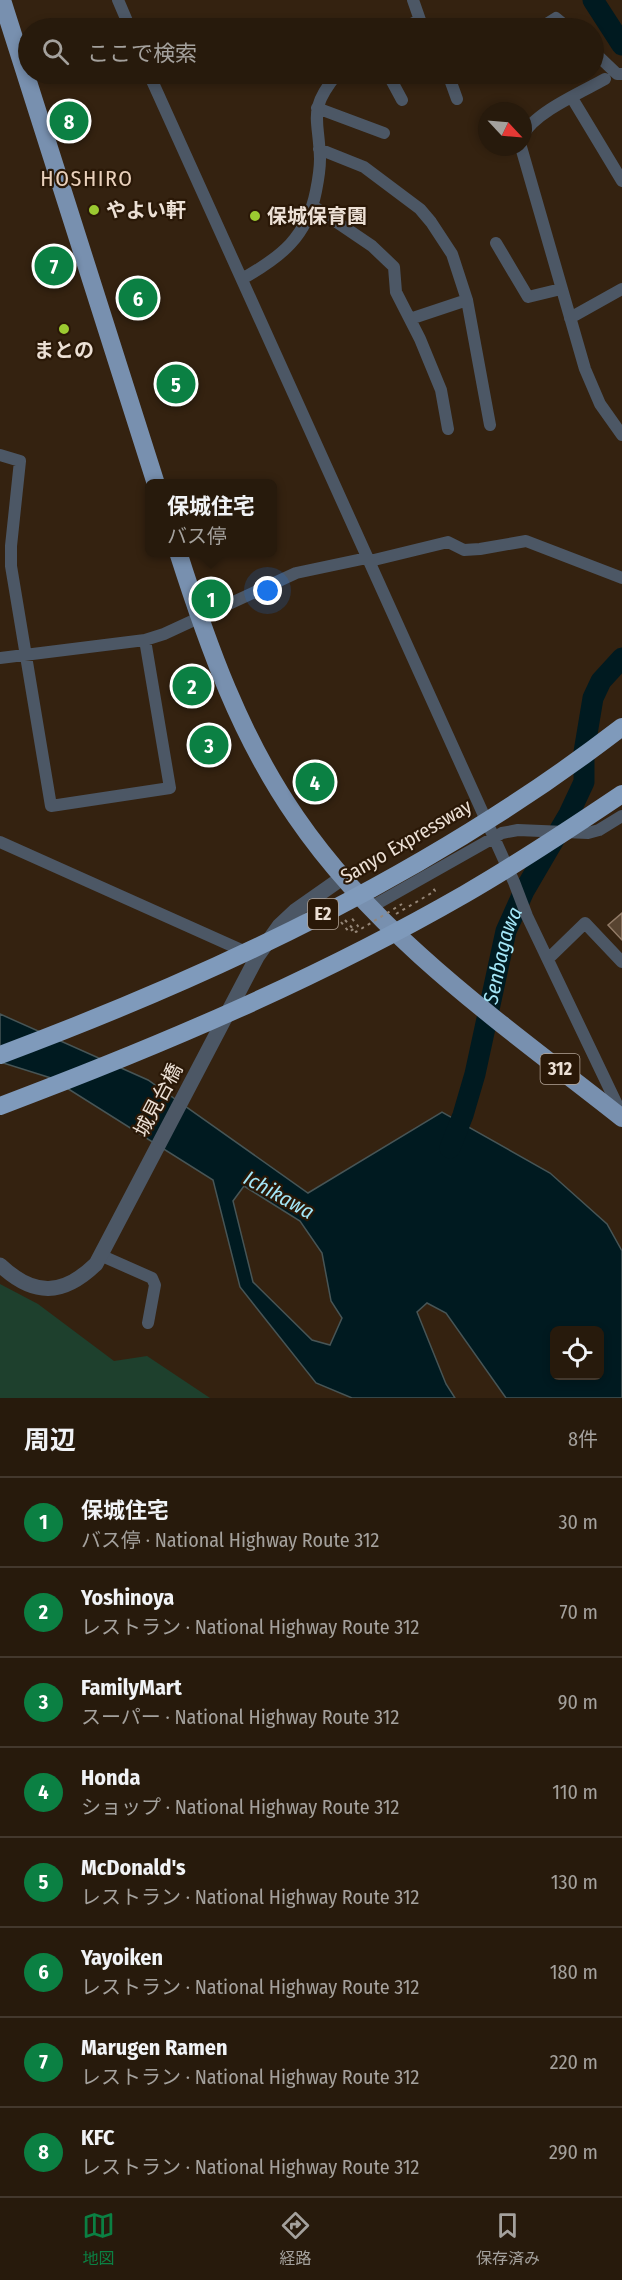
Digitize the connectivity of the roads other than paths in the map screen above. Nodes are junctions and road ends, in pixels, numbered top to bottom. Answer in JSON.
{"nodes":[{"id":1,"x":2,"y":0,"type":"edge"},
{"id":2,"x":118,"y":0,"type":"edge"},
{"id":3,"x":413,"y":0,"type":"edge"},
{"id":4,"x":126,"y":18,"type":"edge"},
{"id":5,"x":420,"y":18,"type":"edge"},
{"id":6,"x":18,"y":50,"type":"edge"},
{"id":7,"x":604,"y":60,"type":"edge"},
{"id":8,"x":620,"y":74,"type":"edge"},
{"id":9,"x":29,"y":84,"type":"edge"},
{"id":10,"x":154,"y":84,"type":"edge"},
{"id":11,"x":330,"y":84,"type":"edge"},
{"id":12,"x":393,"y":84,"type":"edge"},
{"id":13,"x":452,"y":84,"type":"edge"},
{"id":14,"x":596,"y":84,"type":"edge"},
{"id":15,"x":572,"y":98,"type":"junction"},
{"id":16,"x":457,"y":99,"type":"dead end"},
{"id":17,"x":402,"y":100,"type":"dead end"},
{"id":18,"x":317,"y":108,"type":"junction"},
{"id":19,"x":532,"y":125,"type":"edge"},
{"id":20,"x":384,"y":133,"type":"dead end"},
{"id":21,"x":319,"y":149,"type":"junction"},
{"id":22,"x":524,"y":156,"type":"edge"},
{"id":23,"x":622,"y":181,"type":"edge"},
{"id":24,"x":313,"y":206,"type":"junction"},
{"id":25,"x":496,"y":243,"type":"dead end"},
{"id":26,"x":242,"y":279,"type":"junction"},
{"id":27,"x":561,"y":289,"type":"junction"},
{"id":28,"x":622,"y":289,"type":"edge"},
{"id":29,"x":467,"y":300,"type":"junction"},
{"id":30,"x":570,"y":318,"type":"junction"},
{"id":31,"x":410,"y":319,"type":"junction"},
{"id":32,"x":490,"y":425,"type":"dead end"},
{"id":33,"x":448,"y":429,"type":"dead end"},
{"id":34,"x":622,"y":435,"type":"edge"},
{"id":35,"x":0,"y":455,"type":"edge"},
{"id":36,"x":155,"y":479,"type":"edge"},
{"id":37,"x":180,"y":557,"type":"edge"},
{"id":38,"x":367,"y":558,"type":"junction"},
{"id":39,"x":622,"y":578,"type":"edge"},
{"id":40,"x":199,"y":617,"type":"junction"},
{"id":41,"x":145,"y":640,"type":"junction"},
{"id":42,"x":26,"y":654,"type":"junction"},
{"id":43,"x":0,"y":658,"type":"edge"},
{"id":44,"x":622,"y":727,"type":"edge"},
{"id":45,"x":622,"y":794,"type":"edge"},
{"id":46,"x":622,"y":816,"type":"edge"},
{"id":47,"x":493,"y":837,"type":"junction"},
{"id":48,"x":0,"y":842,"type":"edge"},
{"id":49,"x":342,"y":878,"type":"junction"},
{"id":50,"x":371,"y":907,"type":"junction"},
{"id":51,"x":548,"y":959,"type":"junction"},
{"id":52,"x":255,"y":961,"type":"junction"},
{"id":53,"x":622,"y":962,"type":"edge"},
{"id":54,"x":0,"y":1055,"type":"edge"},
{"id":55,"x":0,"y":1106,"type":"edge"},
{"id":56,"x":622,"y":1117,"type":"edge"},
{"id":57,"x":100,"y":1255,"type":"junction"},
{"id":58,"x":0,"y":1265,"type":"edge"},
{"id":59,"x":148,"y":1323,"type":"dead end"}],
"edges":[{"from":1,"to":6,"type":"highway"},
{"from":2,"to":4,"type":"street"},
{"from":3,"to":5,"type":"street"},
{"from":7,"to":8,"type":"street"},
{"from":9,"to":36,"type":"highway"},
{"from":10,"to":26,"type":"street"},
{"from":11,"to":18,"type":"street"},
{"from":12,"to":17,"type":"street"},
{"from":13,"to":16,"type":"street"},
{"from":14,"to":15,"type":"street"},
{"from":15,"to":19,"type":"street"},
{"from":15,"to":23,"type":"street"},
{"from":18,"to":20,"type":"street"},
{"from":18,"to":21,"type":"street"},
{"from":21,"to":24,"type":"street"},
{"from":21,"to":29,"type":"street"},
{"from":22,"to":27,"type":"street"},
{"from":24,"to":26,"type":"street"},
{"from":24,"to":31,"type":"street"},
{"from":25,"to":27,"type":"street"},
{"from":26,"to":38,"type":"street"},
{"from":27,"to":30,"type":"street"},
{"from":28,"to":30,"type":"street"},
{"from":29,"to":31,"type":"street"},
{"from":29,"to":32,"type":"street"},
{"from":30,"to":34,"type":"street"},
{"from":31,"to":33,"type":"street"},
{"from":35,"to":42,"type":"street"},
{"from":37,"to":40,"type":"highway","number":"312"},
{"from":38,"to":39,"type":"street"},
{"from":38,"to":40,"type":"street"},
{"from":38,"to":47,"type":"street"},
{"from":40,"to":41,"type":"street"},
{"from":40,"to":49,"type":"highway","number":"312"},
{"from":41,"to":42,"type":"street"},
{"from":41,"to":42,"type":"street"},
{"from":42,"to":43,"type":"street"},
{"from":44,"to":54,"type":"highway","name":"Sanyo Expressway","number":"E2","bridge":true},
{"from":45,"to":55,"type":"highway","number":"E2","bridge":true},
{"from":46,"to":47,"type":"street","bridge":true},
{"from":47,"to":50,"type":"street"},
{"from":47,"to":51,"type":"street"},
{"from":48,"to":52,"type":"street"},
{"from":49,"to":50,"type":"highway","number":"312"},
{"from":49,"to":52,"type":"street","name":"城見台橋"},
{"from":50,"to":56,"type":"highway","number":"312"},
{"from":51,"to":53,"type":"street"},
{"from":51,"to":56,"type":"street"},
{"from":52,"to":57,"type":"street","name":"城見台橋"},
{"from":57,"to":58,"type":"street","name":"城見台橋"},
{"from":57,"to":59,"type":"street"}]}
